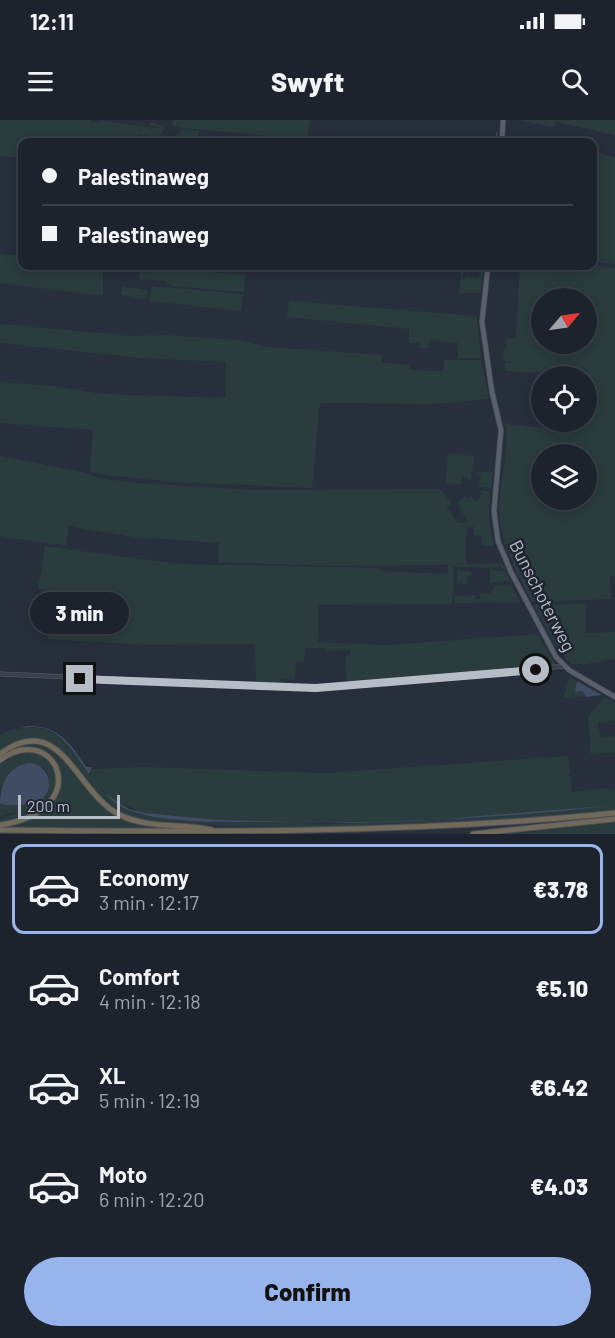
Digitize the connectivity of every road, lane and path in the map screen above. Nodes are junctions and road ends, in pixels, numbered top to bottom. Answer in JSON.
{"nodes":[{"id":1,"x":503,"y":120,"type":"edge"},
{"id":2,"x":502,"y":138,"type":"edge"},
{"id":3,"x":488,"y":270,"type":"edge"},
{"id":4,"x":564,"y":666,"type":"junction"},
{"id":5,"x":0,"y":674,"type":"edge"},
{"id":6,"x":615,"y":698,"type":"edge"},
{"id":7,"x":0,"y":754,"type":"edge"},
{"id":8,"x":0,"y":760,"type":"edge"},
{"id":9,"x":615,"y":813,"type":"edge"},
{"id":10,"x":615,"y":819,"type":"edge"},
{"id":11,"x":0,"y":825,"type":"edge"},
{"id":12,"x":0,"y":830,"type":"edge"},
{"id":13,"x":222,"y":832,"type":"junction"},
{"id":14,"x":473,"y":834,"type":"edge"}],
"edges":[{"from":1,"to":2,"type":"main road"},
{"from":3,"to":4,"type":"main road","name":"Bunschoterweg"},
{"from":4,"to":5,"type":"street"},
{"from":4,"to":6,"type":"main road","name":"Bunschoterweg"},
{"from":7,"to":13,"type":"highway"},
{"from":8,"to":11,"type":"highway"},
{"from":9,"to":13,"type":"highway"},
{"from":10,"to":14,"type":"highway"},
{"from":12,"to":13,"type":"highway"}]}
